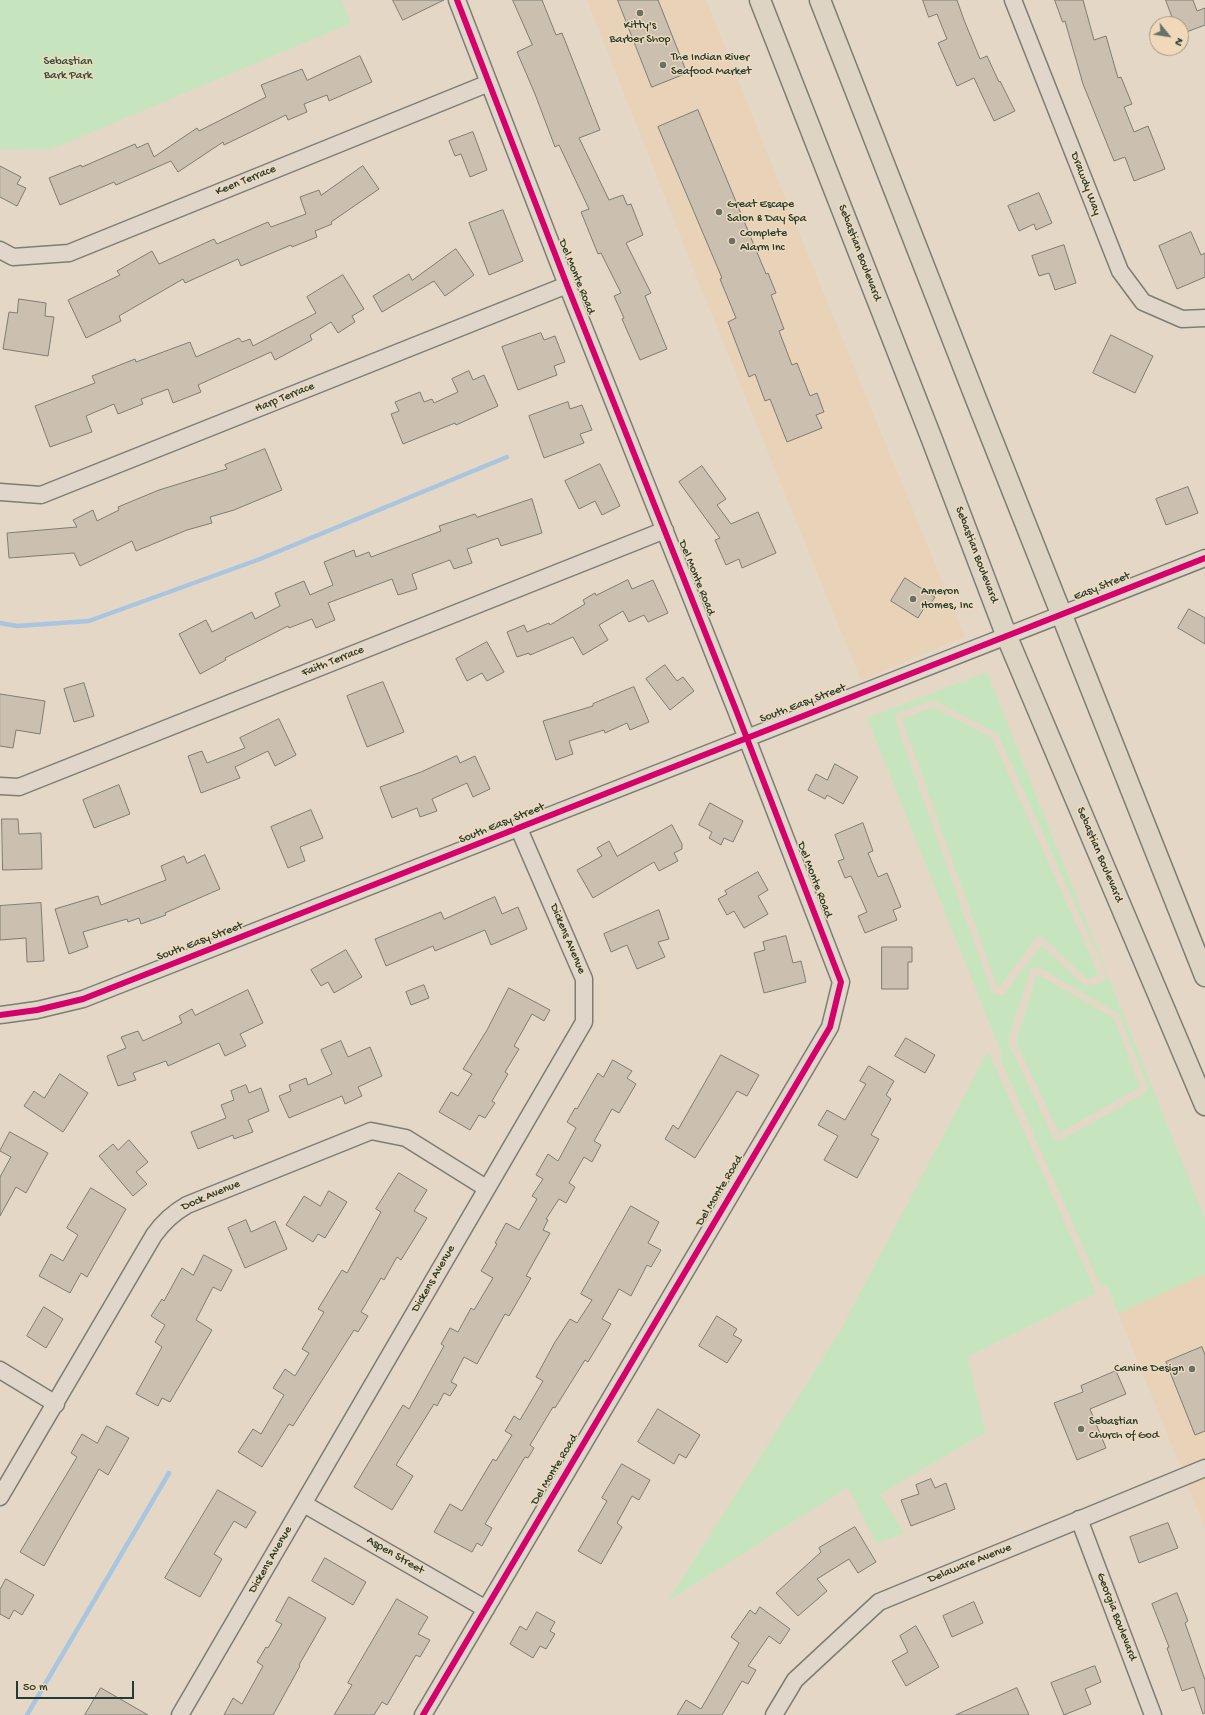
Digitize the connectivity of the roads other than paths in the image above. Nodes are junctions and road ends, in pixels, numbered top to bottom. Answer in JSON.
{"nodes":[{"id":1,"x":457,"y":0,"type":"edge"},
{"id":2,"x":760,"y":0,"type":"edge"},
{"id":3,"x":820,"y":0,"type":"edge"},
{"id":4,"x":1013,"y":0,"type":"edge"},
{"id":5,"x":489,"y":83,"type":"junction"},
{"id":6,"x":0,"y":250,"type":"edge"},
{"id":7,"x":567,"y":286,"type":"junction"},
{"id":8,"x":1205,"y":318,"type":"edge"},
{"id":9,"x":0,"y":492,"type":"edge"},
{"id":10,"x":665,"y":530,"type":"junction"},
{"id":11,"x":1205,"y":558,"type":"edge"},
{"id":12,"x":1062,"y":615,"type":"junction"},
{"id":13,"x":1007,"y":637,"type":"junction"},
{"id":14,"x":747,"y":738,"type":"junction"},
{"id":15,"x":0,"y":786,"type":"edge"},
{"id":16,"x":519,"y":829,"type":"junction"},
{"id":17,"x":1205,"y":976,"type":"edge"},
{"id":18,"x":0,"y":1015,"type":"edge"},
{"id":19,"x":1205,"y":1105,"type":"edge"},
{"id":20,"x":486,"y":1188,"type":"junction"},
{"id":21,"x":0,"y":1370,"type":"edge"},
{"id":22,"x":56,"y":1404,"type":"junction"},
{"id":23,"x":1205,"y":1468,"type":"edge"},
{"id":24,"x":0,"y":1497,"type":"edge"},
{"id":25,"x":304,"y":1504,"type":"junction"},
{"id":26,"x":1079,"y":1519,"type":"junction"},
{"id":27,"x":486,"y":1609,"type":"junction"},
{"id":28,"x":180,"y":1715,"type":"edge"},
{"id":29,"x":423,"y":1715,"type":"edge"},
{"id":30,"x":774,"y":1715,"type":"edge"},
{"id":31,"x":1153,"y":1715,"type":"edge"}],
"edges":[{"from":1,"to":5,"type":"street","name":"Del Monte Road"},
{"from":2,"to":13,"type":"main road","name":"Sebastian Boulevard"},
{"from":3,"to":12,"type":"main road"},
{"from":4,"to":8,"type":"street","name":"Drawdy Way"},
{"from":5,"to":6,"type":"street","name":"Keen Terrace"},
{"from":5,"to":7,"type":"street","name":"Del Monte Road"},
{"from":7,"to":9,"type":"street","name":"Harp Terrace"},
{"from":7,"to":10,"type":"street","name":"Del Monte Road"},
{"from":10,"to":14,"type":"street","name":"Del Monte Road"},
{"from":10,"to":15,"type":"street","name":"Faith Terrace"},
{"from":11,"to":12,"type":"street","name":"Easy Street"},
{"from":12,"to":13,"type":"street","name":"Easy Street"},
{"from":12,"to":17,"type":"main road"},
{"from":13,"to":14,"type":"street","name":"South Easy Street"},
{"from":13,"to":19,"type":"main road","name":"Sebastian Boulevard"},
{"from":14,"to":16,"type":"street","name":"South Easy Street"},
{"from":14,"to":27,"type":"street","name":"Del Monte Road"},
{"from":16,"to":18,"type":"street","name":"South Easy Street"},
{"from":16,"to":20,"type":"street","name":"Dickens Avenue"},
{"from":20,"to":22,"type":"street","name":"Dock Avenue"},
{"from":20,"to":25,"type":"street","name":"Dickens Avenue"},
{"from":21,"to":22,"type":"street"},
{"from":22,"to":24,"type":"street","name":"Dock Avenue"},
{"from":23,"to":26,"type":"street","name":"Delaware Avenue"},
{"from":25,"to":27,"type":"street","name":"Aspen Street"},
{"from":25,"to":28,"type":"street","name":"Dickens Avenue"},
{"from":26,"to":30,"type":"street","name":"Delaware Avenue"},
{"from":26,"to":31,"type":"street","name":"Georgia Boulevard"},
{"from":27,"to":29,"type":"street","name":"Del Monte Road"}]}
